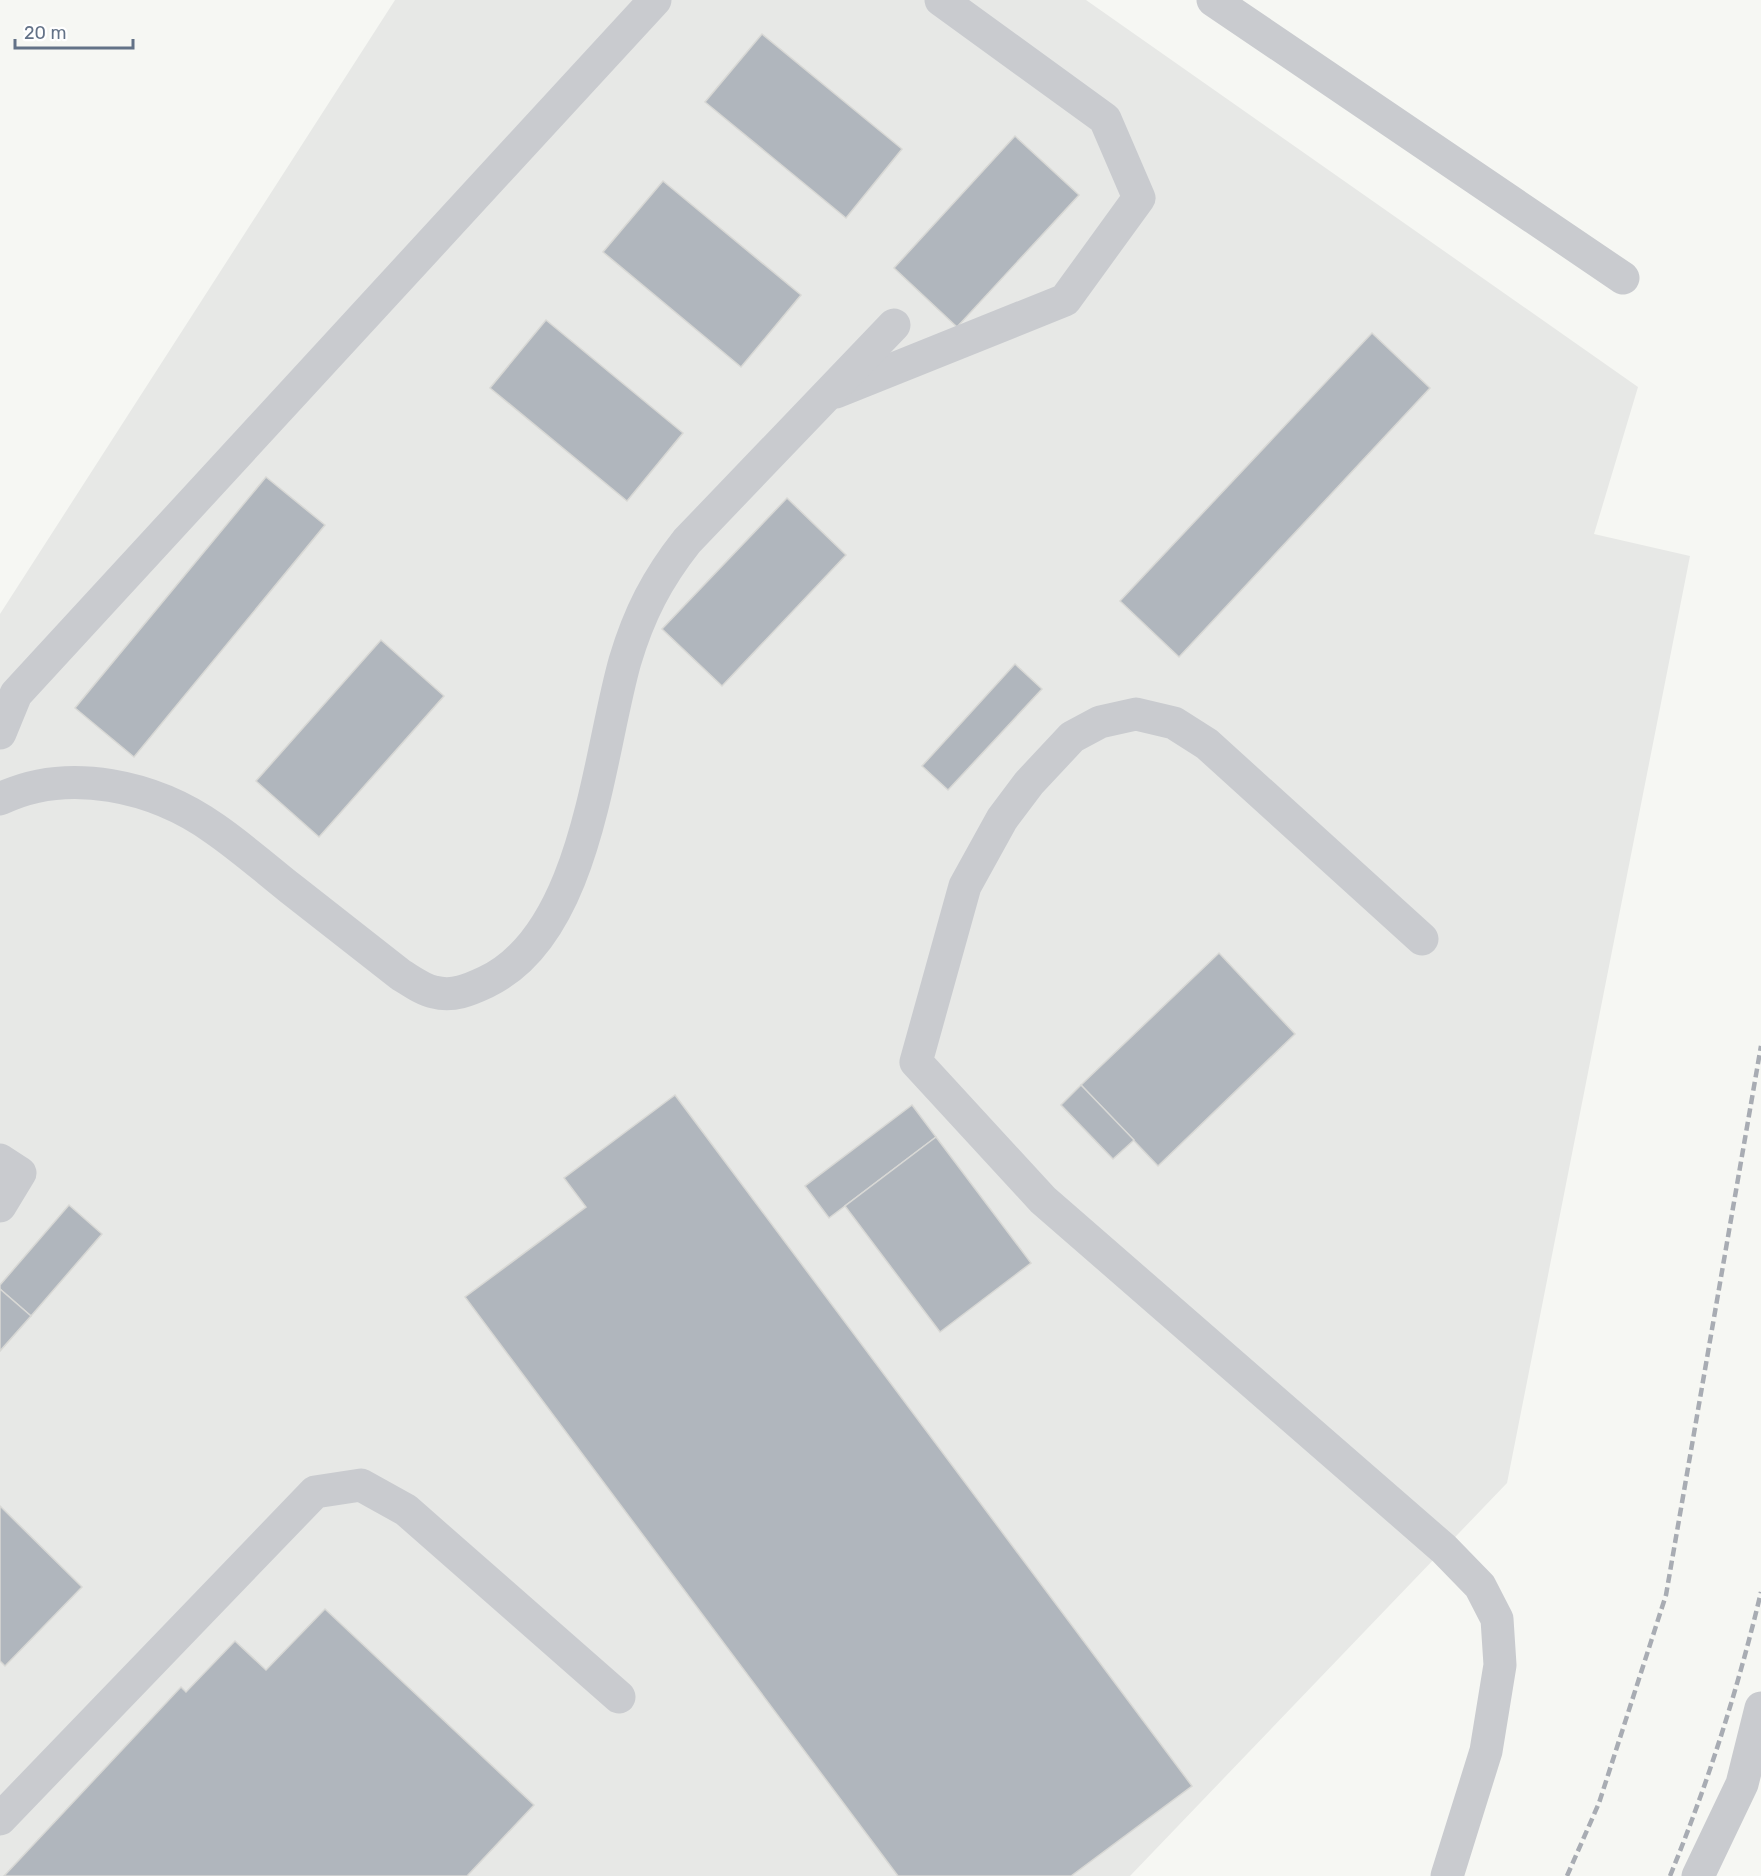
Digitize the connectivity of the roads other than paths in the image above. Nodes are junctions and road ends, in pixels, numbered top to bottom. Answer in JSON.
{"nodes":[{"id":1,"x":655,"y":0,"type":"edge"},
{"id":2,"x":941,"y":0,"type":"edge"},
{"id":3,"x":1213,"y":0,"type":"edge"},
{"id":4,"x":1623,"y":278,"type":"dead end"},
{"id":5,"x":894,"y":325,"type":"dead end"},
{"id":6,"x":826,"y":396,"type":"junction"},
{"id":7,"x":0,"y":733,"type":"edge"},
{"id":8,"x":0,"y":799,"type":"edge"},
{"id":9,"x":1422,"y":939,"type":"dead end"},
{"id":10,"x":0,"y":1160,"type":"edge"},
{"id":11,"x":0,"y":1206,"type":"edge"},
{"id":12,"x":619,"y":1697,"type":"dead end"},
{"id":13,"x":1761,"y":1708,"type":"edge"},
{"id":14,"x":0,"y":1819,"type":"edge"},
{"id":15,"x":1447,"y":1876,"type":"edge"},
{"id":16,"x":1698,"y":1876,"type":"edge"}],
"edges":[{"from":1,"to":7,"type":"lane"},
{"from":2,"to":6,"type":"lane"},
{"from":3,"to":4,"type":"lane"},
{"from":5,"to":6,"type":"lane"},
{"from":6,"to":8,"type":"lane"},
{"from":9,"to":15,"type":"lane"},
{"from":10,"to":11,"type":"lane"},
{"from":12,"to":14,"type":"lane"},
{"from":13,"to":16,"type":"lane"}]}
